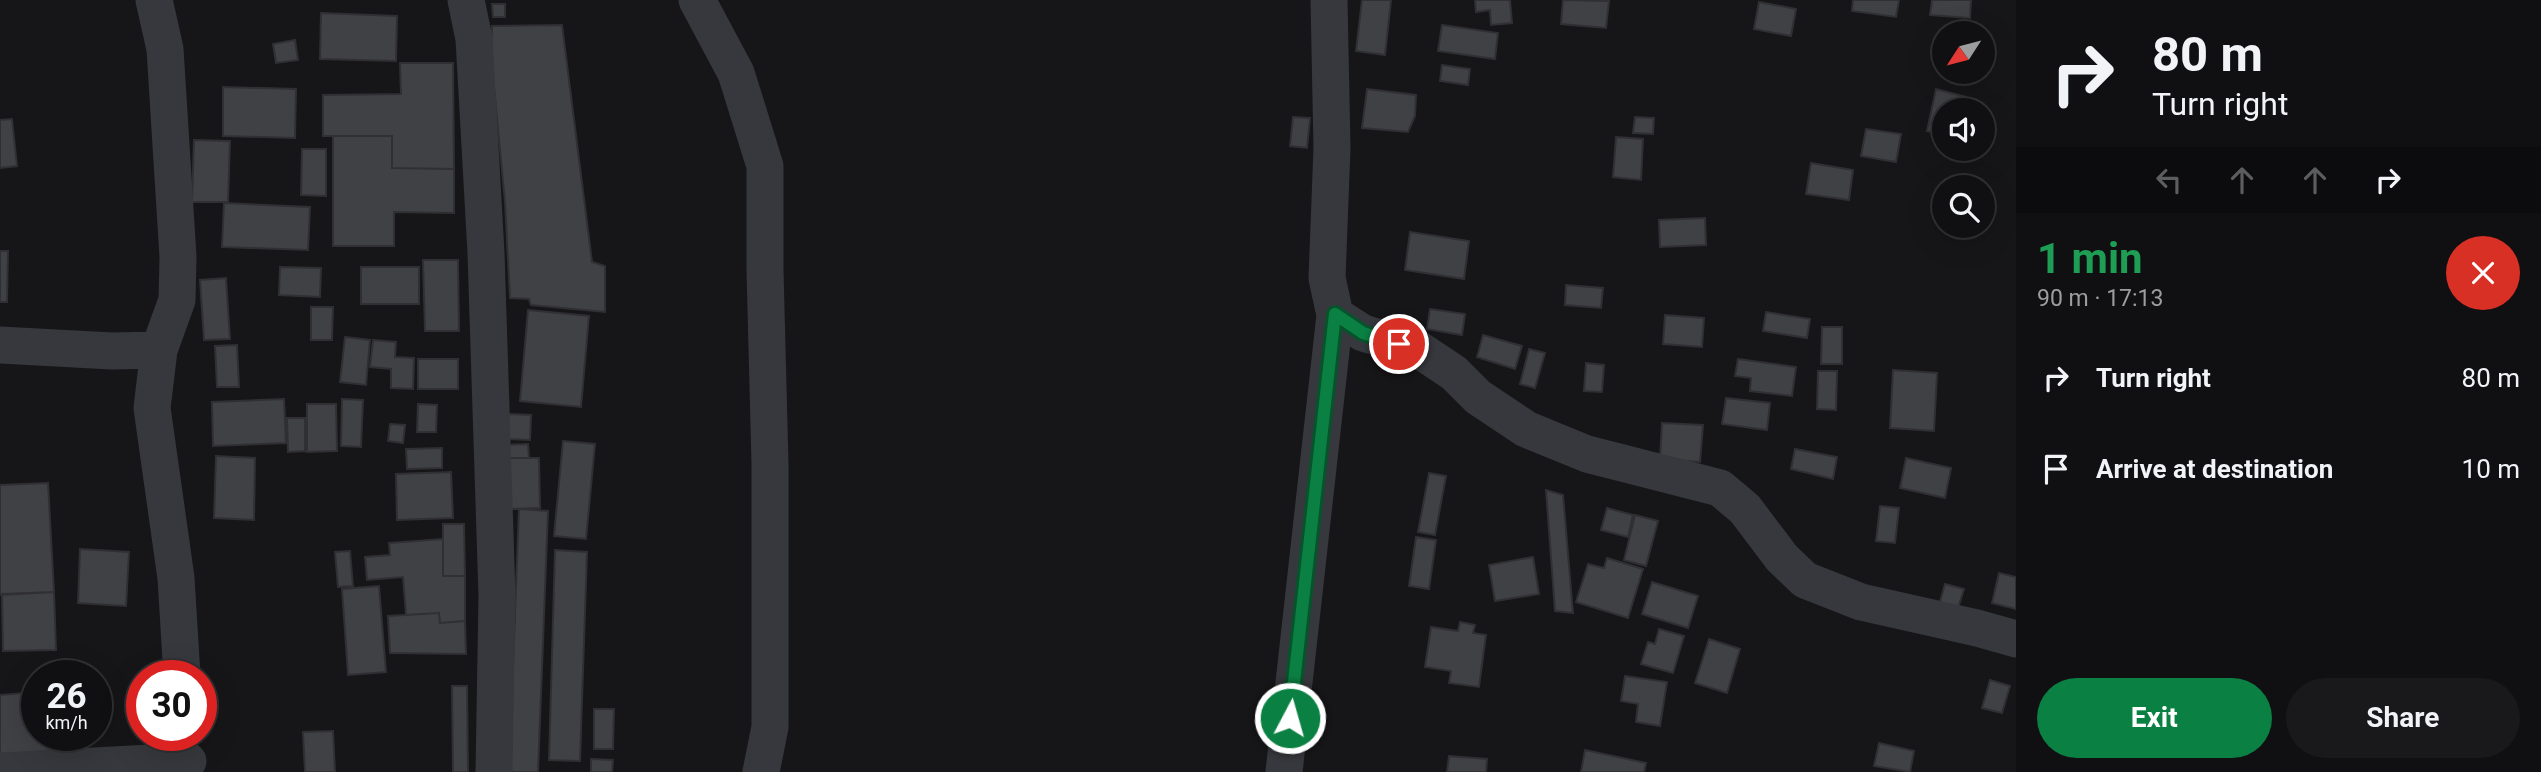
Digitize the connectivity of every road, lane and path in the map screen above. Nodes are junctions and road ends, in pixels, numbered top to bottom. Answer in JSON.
{"nodes":[{"id":1,"x":154,"y":0,"type":"edge"},
{"id":2,"x":466,"y":0,"type":"edge"},
{"id":3,"x":697,"y":0,"type":"edge"},
{"id":4,"x":1329,"y":0,"type":"edge"},
{"id":5,"x":1335,"y":314,"type":"junction"},
{"id":6,"x":0,"y":345,"type":"edge"},
{"id":7,"x":159,"y":350,"type":"junction"},
{"id":8,"x":2016,"y":639,"type":"edge"},
{"id":9,"x":181,"y":660,"type":"edge"},
{"id":10,"x":187,"y":756,"type":"edge"},
{"id":11,"x":0,"y":771,"type":"edge"},
{"id":12,"x":494,"y":772,"type":"edge"},
{"id":13,"x":761,"y":772,"type":"edge"},
{"id":14,"x":1284,"y":772,"type":"edge"}],
"edges":[{"from":1,"to":7,"type":"street"},
{"from":2,"to":12,"type":"street"},
{"from":3,"to":13,"type":"street"},
{"from":4,"to":5,"type":"street"},
{"from":5,"to":8,"type":"street"},
{"from":5,"to":14,"type":"street"},
{"from":6,"to":7,"type":"street"},
{"from":7,"to":9,"type":"street"},
{"from":10,"to":11,"type":"street"}]}
